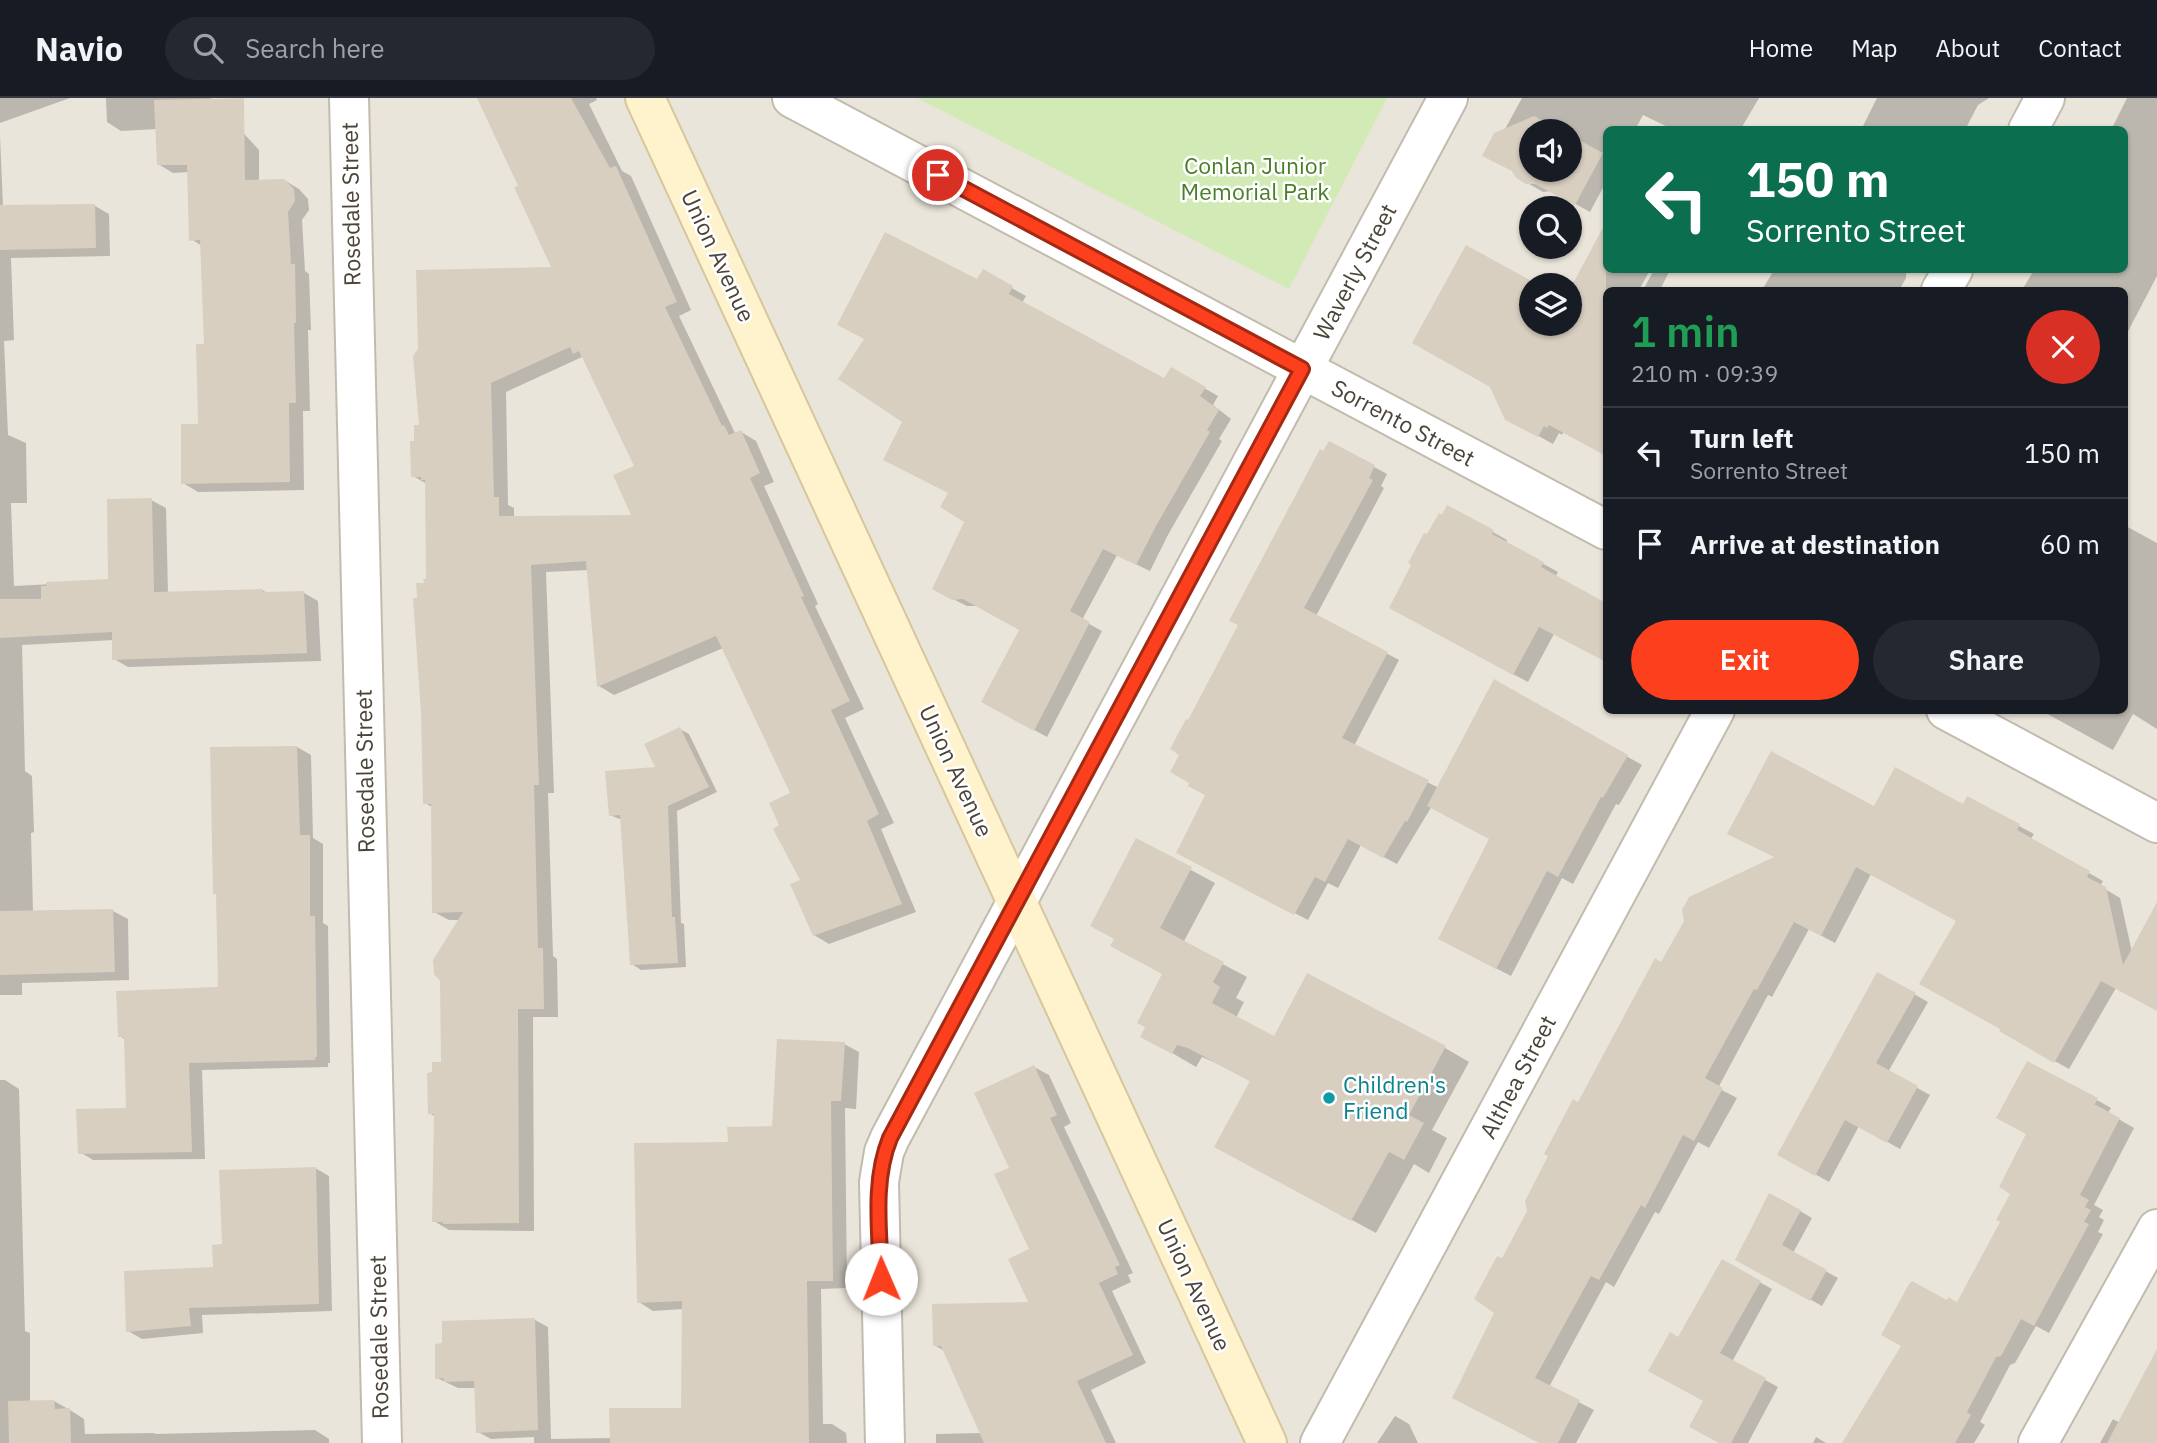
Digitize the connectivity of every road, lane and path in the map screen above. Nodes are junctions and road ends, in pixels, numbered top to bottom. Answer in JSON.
{"nodes":[{"id":1,"x":349,"y":98,"type":"edge"},
{"id":2,"x":645,"y":98,"type":"edge"},
{"id":3,"x":792,"y":98,"type":"edge"},
{"id":4,"x":1448,"y":98,"type":"edge"},
{"id":5,"x":2045,"y":98,"type":"edge"},
{"id":6,"x":2030,"y":126,"type":"edge"},
{"id":7,"x":1302,"y":369,"type":"junction"},
{"id":8,"x":1603,"y":528,"type":"edge"},
{"id":9,"x":1713,"y":714,"type":"edge"},
{"id":10,"x":1953,"y":714,"type":"edge"},
{"id":11,"x":2157,"y":823,"type":"edge"},
{"id":12,"x":1016,"y":901,"type":"junction"},
{"id":13,"x":2157,"y":1229,"type":"edge"},
{"id":14,"x":382,"y":1443,"type":"edge"},
{"id":15,"x":885,"y":1443,"type":"edge"},
{"id":16,"x":1267,"y":1443,"type":"edge"},
{"id":17,"x":1320,"y":1443,"type":"edge"},
{"id":18,"x":2038,"y":1443,"type":"edge"}],
"edges":[{"from":1,"to":14,"type":"street","name":"Rosedale Street"},
{"from":2,"to":12,"type":"main road","name":"Union Avenue"},
{"from":3,"to":7,"type":"street","name":"Sorrento Street"},
{"from":4,"to":7,"type":"street","name":"Waverly Street"},
{"from":5,"to":6,"type":"street"},
{"from":7,"to":8,"type":"street","name":"Sorrento Street"},
{"from":7,"to":12,"type":"street","name":"Waverly Street"},
{"from":9,"to":17,"type":"street","name":"Althea Street"},
{"from":10,"to":11,"type":"street"},
{"from":12,"to":15,"type":"street","name":"Waverly Street"},
{"from":12,"to":16,"type":"main road","name":"Union Avenue"},
{"from":13,"to":18,"type":"street"}]}
